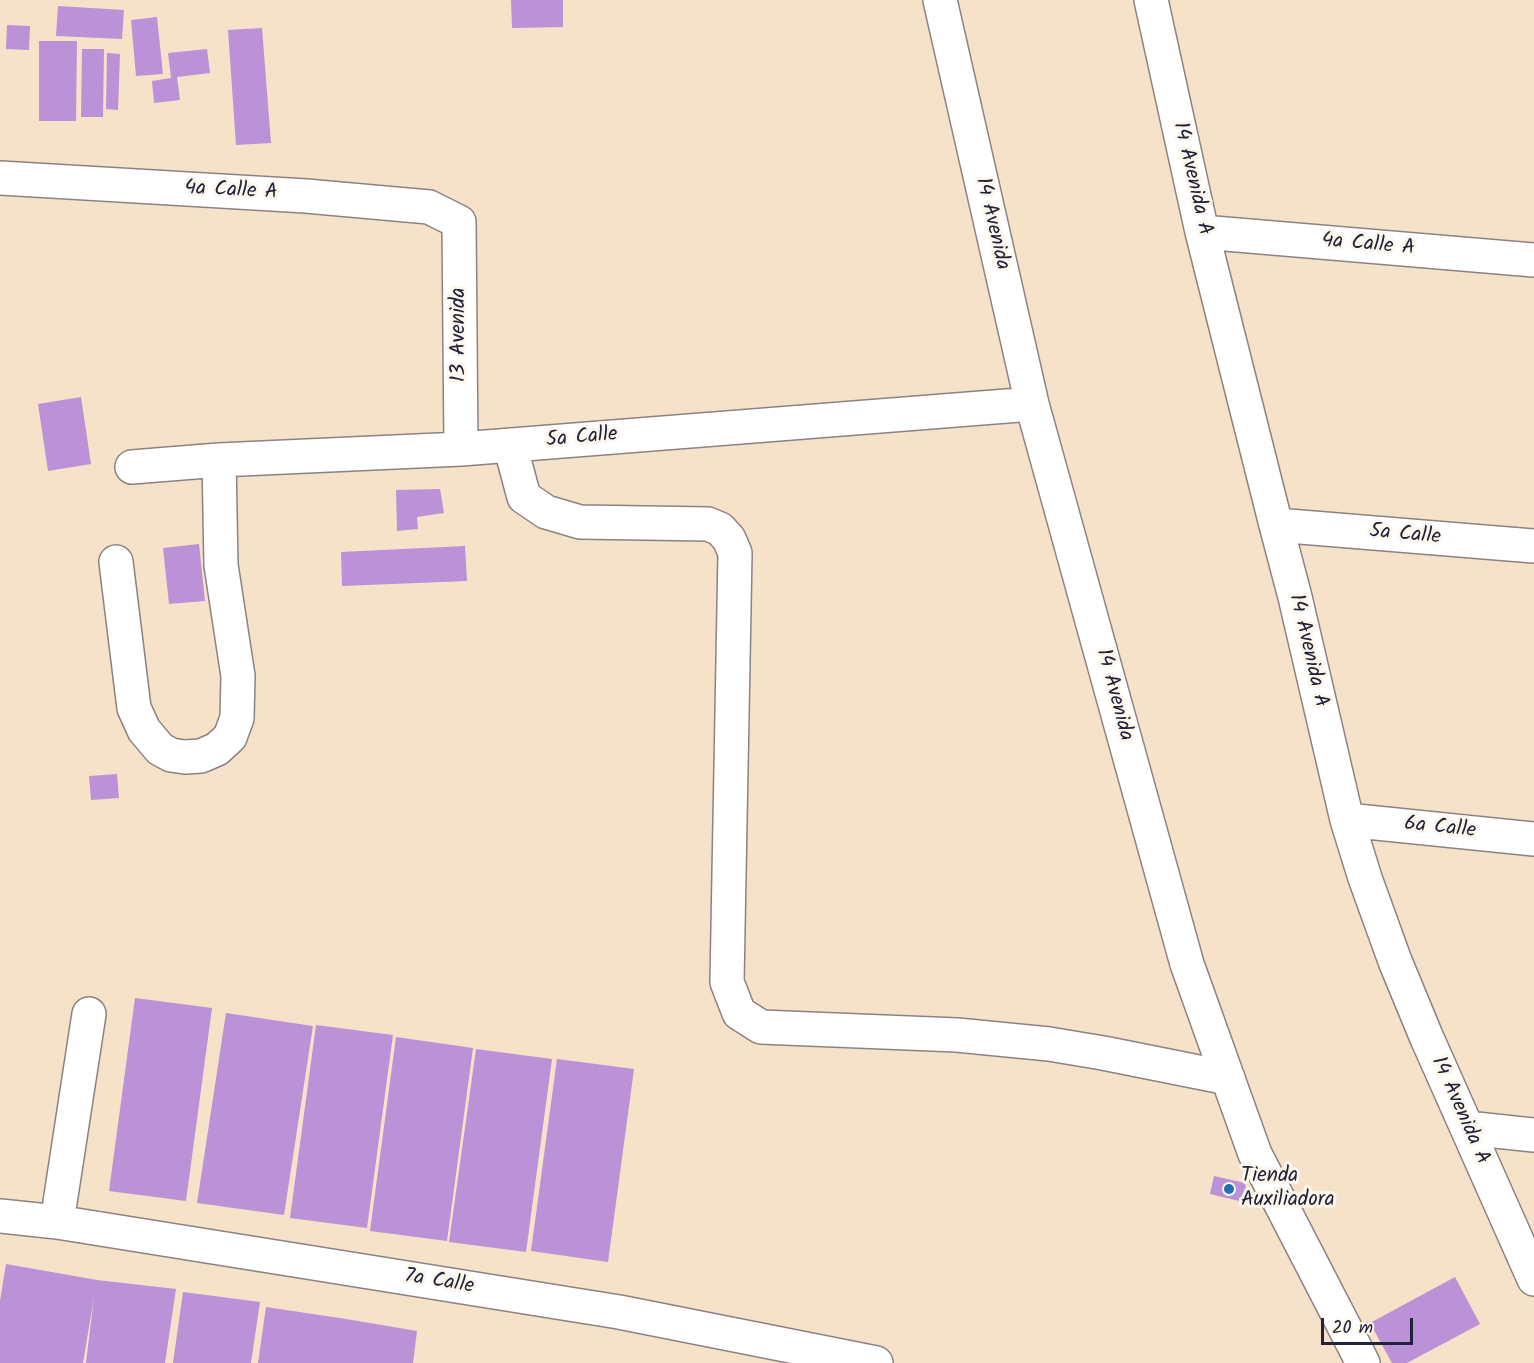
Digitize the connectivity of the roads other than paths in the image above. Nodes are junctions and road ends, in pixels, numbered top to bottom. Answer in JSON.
{"nodes":[{"id":1,"x":940,"y":0,"type":"edge"},
{"id":2,"x":1150,"y":0,"type":"edge"},
{"id":3,"x":0,"y":178,"type":"edge"},
{"id":4,"x":459,"y":222,"type":"joint"},
{"id":5,"x":1202,"y":232,"type":"junction"},
{"id":6,"x":1534,"y":260,"type":"edge"},
{"id":7,"x":1032,"y":404,"type":"junction"},
{"id":8,"x":510,"y":445,"type":"junction"},
{"id":9,"x":461,"y":449,"type":"junction"},
{"id":10,"x":219,"y":460,"type":"junction"},
{"id":11,"x":132,"y":466,"type":"dead end"},
{"id":12,"x":1276,"y":525,"type":"junction"},
{"id":13,"x":1534,"y":546,"type":"edge"},
{"id":14,"x":116,"y":562,"type":"dead end"},
{"id":15,"x":1347,"y":820,"type":"junction"},
{"id":16,"x":1534,"y":839,"type":"edge"},
{"id":17,"x":89,"y":1014,"type":"dead end"},
{"id":18,"x":1228,"y":1078,"type":"junction"},
{"id":19,"x":1467,"y":1128,"type":"junction"},
{"id":20,"x":1534,"y":1135,"type":"edge"},
{"id":21,"x":0,"y":1216,"type":"edge"},
{"id":22,"x":57,"y":1222,"type":"junction"},
{"id":23,"x":1534,"y":1279,"type":"edge"},
{"id":24,"x":876,"y":1363,"type":"edge"},
{"id":25,"x":1363,"y":1363,"type":"edge"}],
"edges":[{"from":1,"to":7,"type":"street","name":"14 Avenida"},
{"from":2,"to":5,"type":"street","name":"14 Avenida A"},
{"from":3,"to":4,"type":"street","name":"4a Calle A"},
{"from":4,"to":9,"type":"street","name":"13 Avenida"},
{"from":5,"to":6,"type":"street","name":"4a Calle A"},
{"from":5,"to":12,"type":"street","name":"14 Avenida A"},
{"from":7,"to":8,"type":"street","name":"5a Calle"},
{"from":7,"to":18,"type":"street","name":"14 Avenida"},
{"from":8,"to":9,"type":"street","name":"5a Calle"},
{"from":8,"to":18,"type":"street"},
{"from":9,"to":10,"type":"street","name":"5a Calle"},
{"from":10,"to":11,"type":"street","name":"5a Calle"},
{"from":10,"to":14,"type":"street"},
{"from":12,"to":13,"type":"street","name":"5a Calle"},
{"from":12,"to":15,"type":"street","name":"14 Avenida A"},
{"from":15,"to":16,"type":"street","name":"6a Calle"},
{"from":15,"to":19,"type":"street","name":"14 Avenida A"},
{"from":17,"to":22,"type":"street"},
{"from":18,"to":25,"type":"street","name":"14 Avenida"},
{"from":19,"to":20,"type":"street"},
{"from":19,"to":23,"type":"street","name":"14 Avenida A"},
{"from":21,"to":22,"type":"street","name":"7a Calle"},
{"from":22,"to":24,"type":"street","name":"7a Calle"}]}
